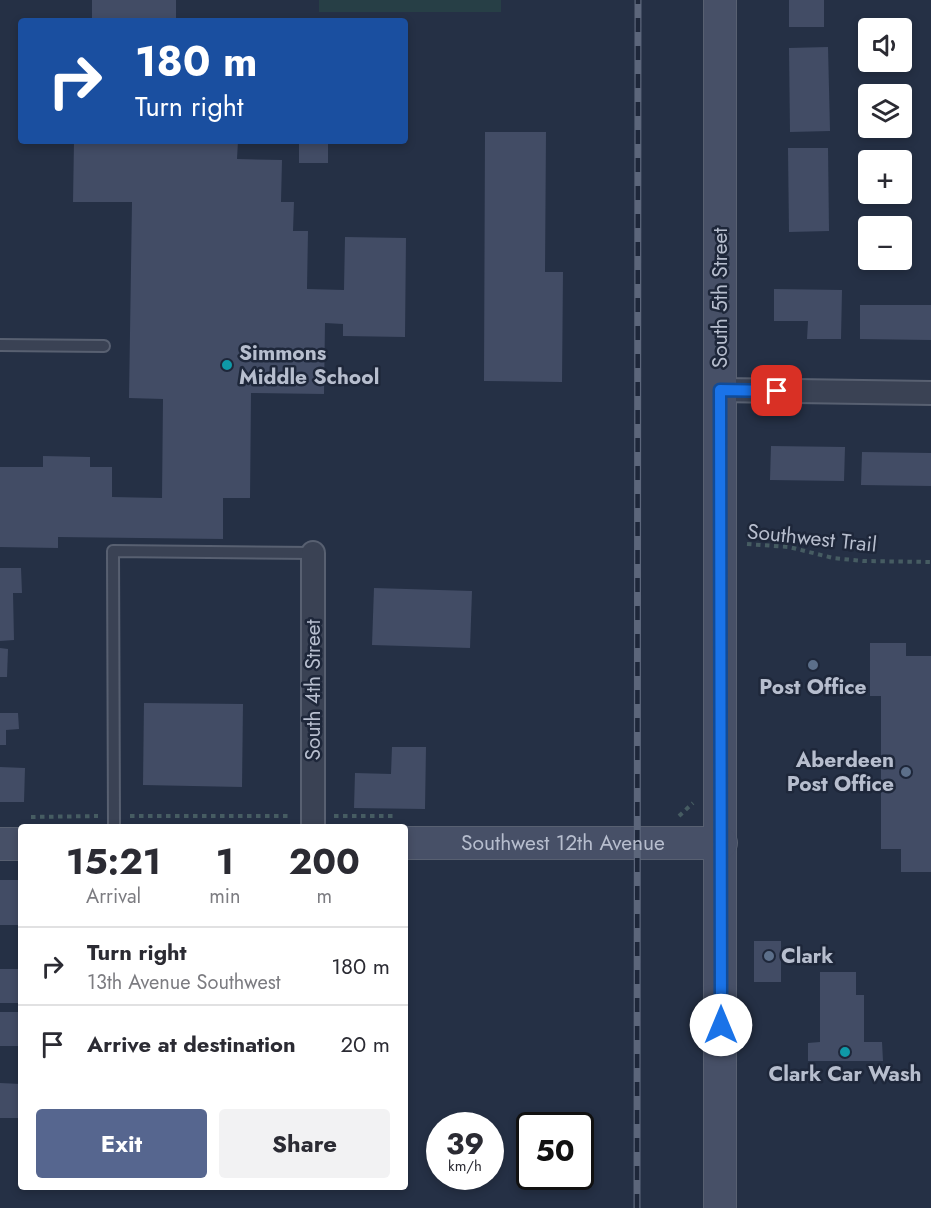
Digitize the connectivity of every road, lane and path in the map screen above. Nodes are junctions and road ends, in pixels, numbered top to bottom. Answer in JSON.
{"nodes":[{"id":1,"x":720,"y":0,"type":"edge"},
{"id":2,"x":0,"y":345,"type":"edge"},
{"id":3,"x":104,"y":346,"type":"dead end"},
{"id":4,"x":720,"y":390,"type":"junction"},
{"id":5,"x":931,"y":393,"type":"edge"},
{"id":6,"x":721,"y":548,"type":"junction"},
{"id":7,"x":313,"y":553,"type":"joint"},
{"id":8,"x":931,"y":562,"type":"edge"},
{"id":9,"x":114,"y":824,"type":"edge"},
{"id":10,"x":313,"y":824,"type":"edge"},
{"id":11,"x":408,"y":843,"type":"edge"},
{"id":12,"x":721,"y":843,"type":"junction"},
{"id":13,"x":0,"y":844,"type":"edge"},
{"id":14,"x":18,"y":844,"type":"edge"},
{"id":15,"x":720,"y":1208,"type":"edge"}],
"edges":[{"from":1,"to":4,"type":"main road","name":"South 5th Street"},
{"from":2,"to":3,"type":"lane"},
{"from":4,"to":5,"type":"street"},
{"from":4,"to":6,"type":"main road","name":"South 5th Street"},
{"from":6,"to":8,"type":"path","name":"Southwest Trail"},
{"from":6,"to":12,"type":"main road","name":"South 5th Street"},
{"from":7,"to":9,"type":"lane"},
{"from":7,"to":10,"type":"street","name":"South 4th Street"},
{"from":11,"to":12,"type":"main road","name":"Southwest 12th Avenue"},
{"from":12,"to":15,"type":"main road","name":"South 5th Street"},
{"from":13,"to":14,"type":"main road"}]}
